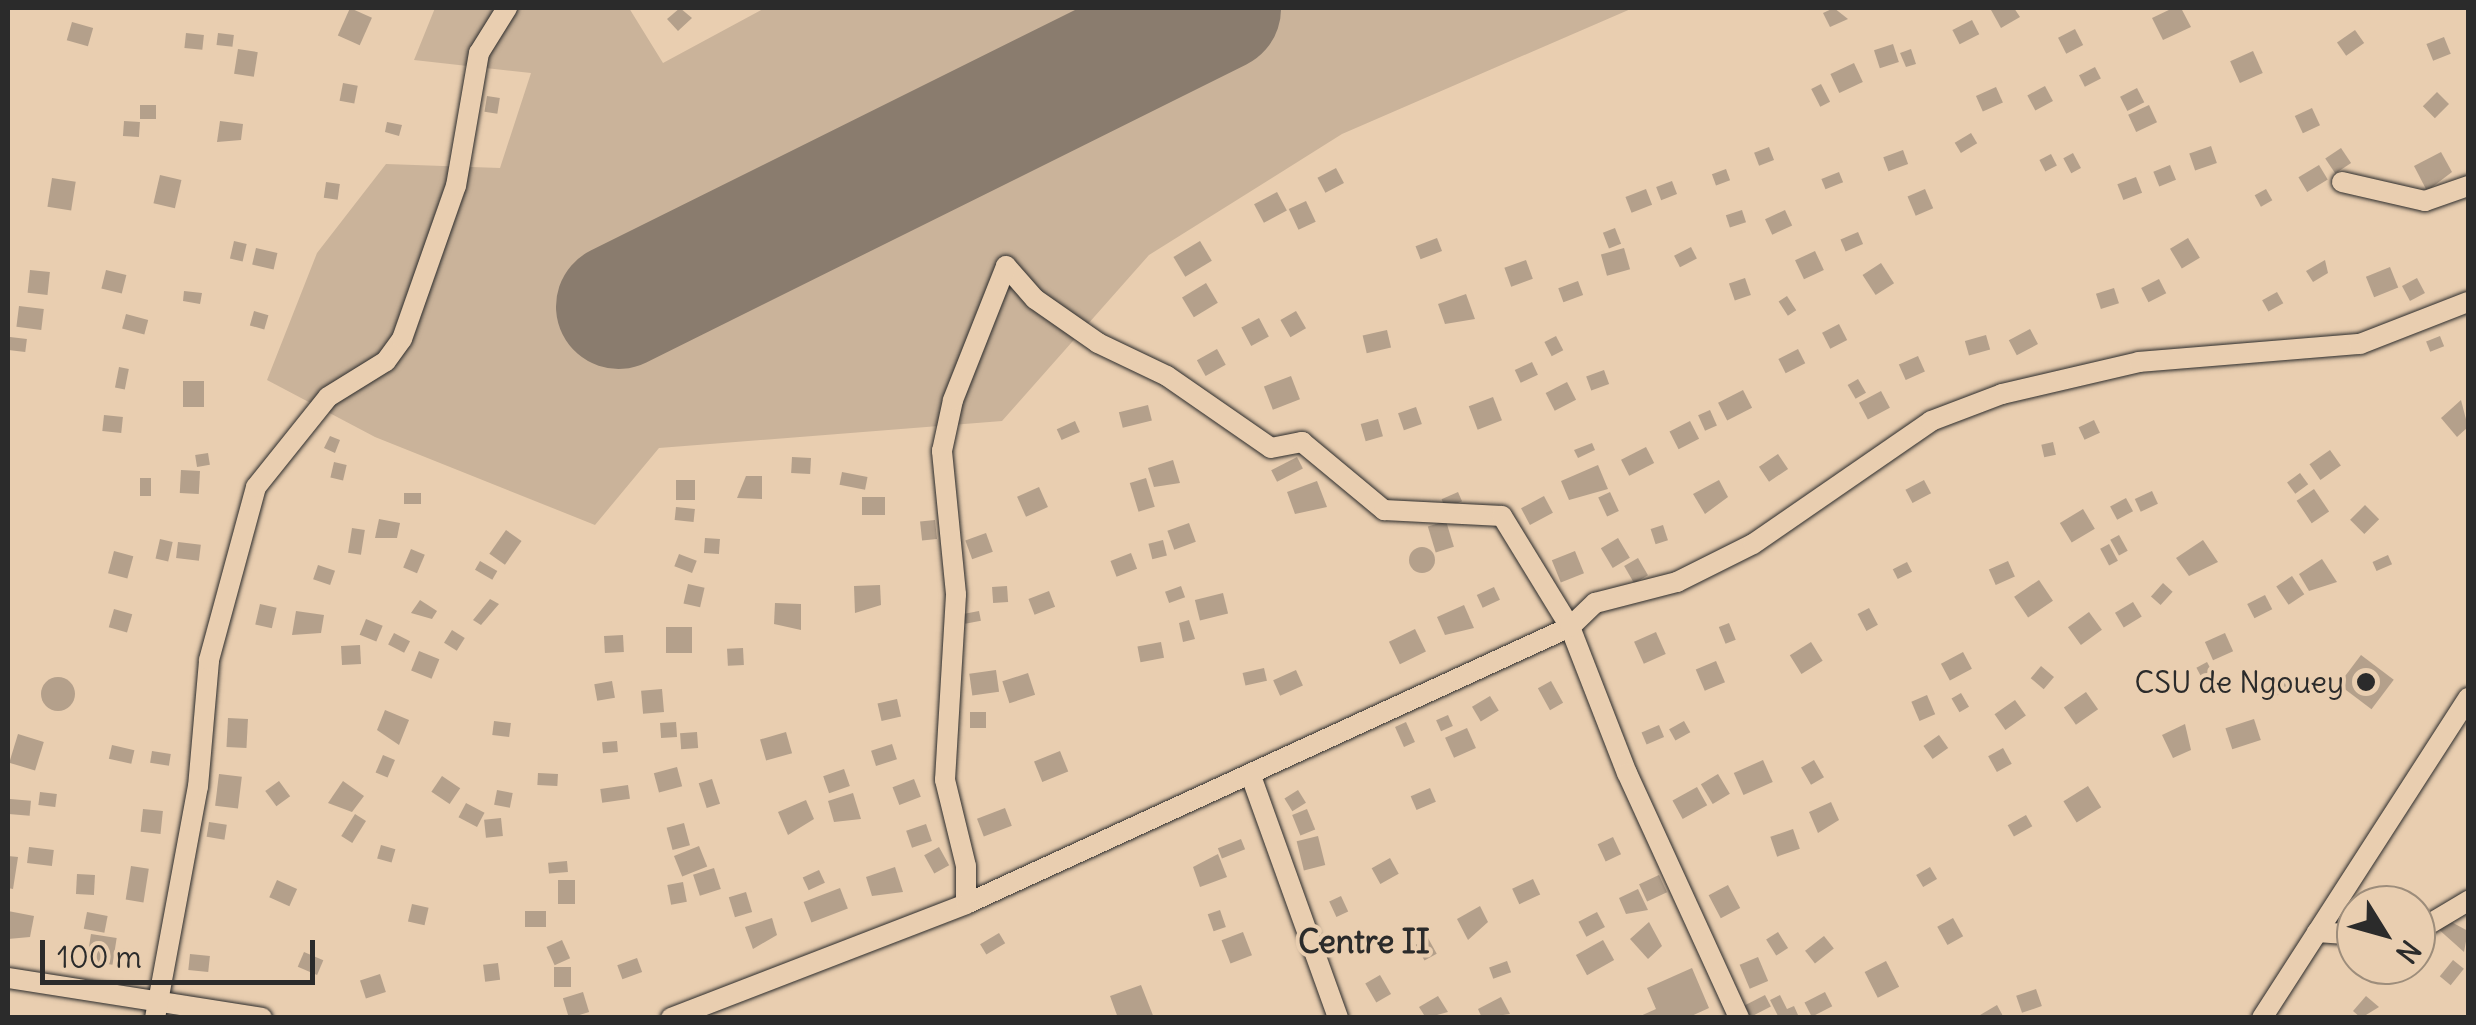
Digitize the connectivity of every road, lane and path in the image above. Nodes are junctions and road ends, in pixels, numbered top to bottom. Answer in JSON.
{"nodes":[{"id":1,"x":508,"y":8,"type":"edge"},
{"id":2,"x":2342,"y":182,"type":"dead end"},
{"id":3,"x":2468,"y":186,"type":"edge"},
{"id":4,"x":2468,"y":302,"type":"edge"},
{"id":5,"x":2435,"y":319,"type":"junction"},
{"id":6,"x":2468,"y":322,"type":"edge"},
{"id":7,"x":1570,"y":628,"type":"junction"},
{"id":8,"x":2468,"y":698,"type":"edge"},
{"id":9,"x":1251,"y":776,"type":"junction"},
{"id":10,"x":2468,"y":901,"type":"edge"},
{"id":11,"x":966,"y":904,"type":"junction"},
{"id":12,"x":2436,"y":920,"type":"edge"},
{"id":13,"x":2318,"y":932,"type":"junction"},
{"id":14,"x":2336,"y":933,"type":"edge"},
{"id":15,"x":8,"y":978,"type":"edge"},
{"id":16,"x":157,"y":1009,"type":"edge"},
{"id":17,"x":262,"y":1018,"type":"edge"},
{"id":18,"x":672,"y":1018,"type":"edge"},
{"id":19,"x":1338,"y":1018,"type":"edge"},
{"id":20,"x":1740,"y":1018,"type":"edge"},
{"id":21,"x":2262,"y":1018,"type":"edge"}],
"edges":[{"from":1,"to":16,"type":"street"},
{"from":2,"to":3,"type":"street"},
{"from":4,"to":5,"type":"street"},
{"from":5,"to":6,"type":"street"},
{"from":5,"to":7,"type":"street"},
{"from":7,"to":9,"type":"street"},
{"from":7,"to":11,"type":"street"},
{"from":7,"to":20,"type":"street"},
{"from":8,"to":13,"type":"street"},
{"from":9,"to":11,"type":"street"},
{"from":9,"to":19,"type":"street"},
{"from":10,"to":12,"type":"street"},
{"from":11,"to":18,"type":"street"},
{"from":13,"to":14,"type":"street"},
{"from":13,"to":21,"type":"street"},
{"from":15,"to":16,"type":"street"},
{"from":16,"to":17,"type":"street"}]}
